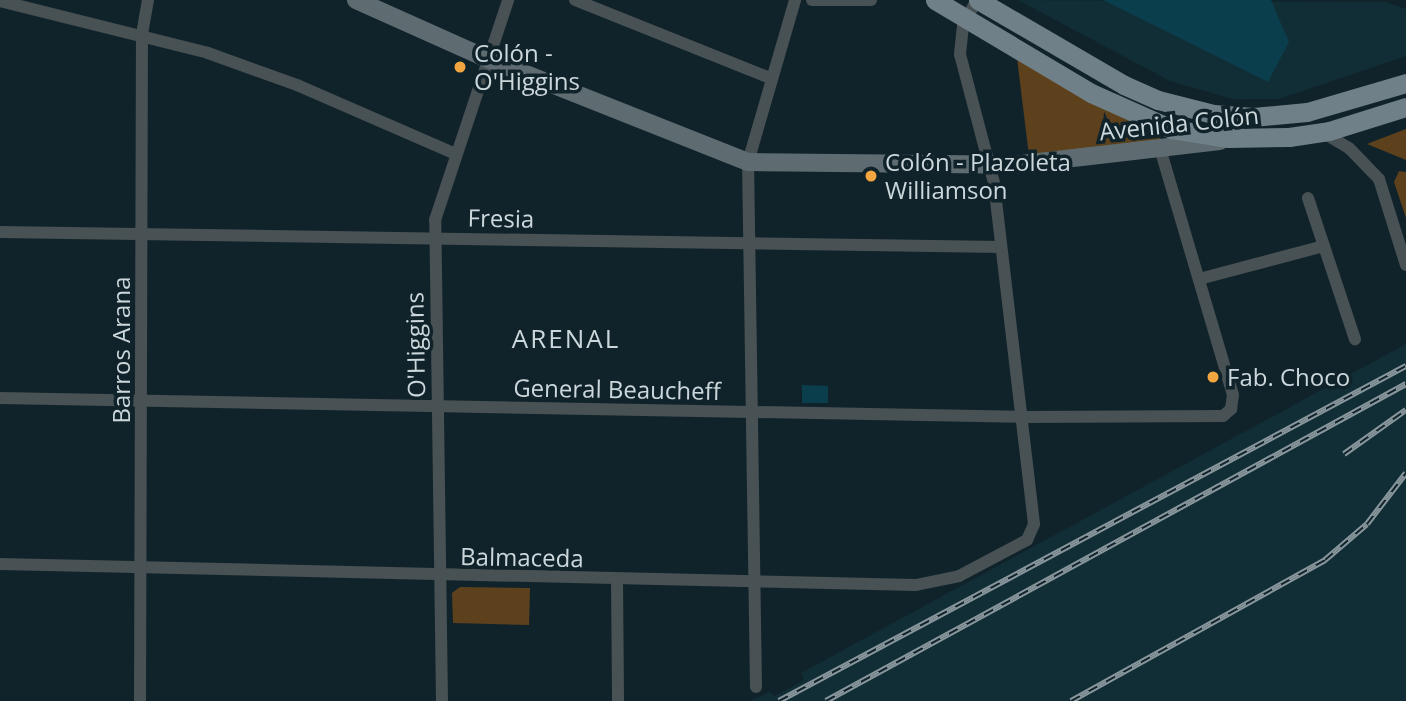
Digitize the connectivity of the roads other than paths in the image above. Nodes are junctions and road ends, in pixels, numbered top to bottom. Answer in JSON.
{"nodes":[{"id":1,"x":148,"y":0,"type":"edge"},
{"id":2,"x":356,"y":0,"type":"edge"},
{"id":3,"x":508,"y":0,"type":"edge"},
{"id":4,"x":575,"y":0,"type":"edge"},
{"id":5,"x":795,"y":0,"type":"edge"},
{"id":6,"x":812,"y":0,"type":"edge"},
{"id":7,"x":871,"y":0,"type":"edge"},
{"id":8,"x":935,"y":0,"type":"edge"},
{"id":9,"x":977,"y":0,"type":"edge"},
{"id":10,"x":0,"y":1,"type":"edge"},
{"id":11,"x":965,"y":20,"type":"junction"},
{"id":12,"x":142,"y":34,"type":"junction"},
{"id":13,"x":488,"y":59,"type":"junction"},
{"id":14,"x":770,"y":78,"type":"junction"},
{"id":15,"x":1406,"y":83,"type":"edge"},
{"id":16,"x":1406,"y":107,"type":"edge"},
{"id":17,"x":1348,"y":126,"type":"junction"},
{"id":18,"x":1322,"y":132,"type":"junction"},
{"id":19,"x":1247,"y":139,"type":"junction"},
{"id":20,"x":1160,"y":148,"type":"junction"},
{"id":21,"x":1349,"y":148,"type":"junction"},
{"id":22,"x":456,"y":154,"type":"junction"},
{"id":23,"x":748,"y":162,"type":"junction"},
{"id":24,"x":988,"y":166,"type":"junction"},
{"id":25,"x":1308,"y":198,"type":"dead end"},
{"id":26,"x":0,"y":232,"type":"edge"},
{"id":27,"x":142,"y":233,"type":"junction"},
{"id":28,"x":434,"y":238,"type":"junction"},
{"id":29,"x":748,"y":243,"type":"junction"},
{"id":30,"x":1324,"y":246,"type":"junction"},
{"id":31,"x":1002,"y":247,"type":"junction"},
{"id":32,"x":1406,"y":265,"type":"edge"},
{"id":33,"x":1199,"y":279,"type":"junction"},
{"id":34,"x":1355,"y":339,"type":"dead end"},
{"id":35,"x":0,"y":398,"type":"edge"},
{"id":36,"x":143,"y":402,"type":"junction"},
{"id":37,"x":436,"y":407,"type":"junction"},
{"id":38,"x":750,"y":412,"type":"junction"},
{"id":39,"x":1023,"y":417,"type":"junction"},
{"id":40,"x":0,"y":564,"type":"edge"},
{"id":41,"x":141,"y":569,"type":"junction"},
{"id":42,"x":440,"y":576,"type":"junction"},
{"id":43,"x":617,"y":580,"type":"junction"},
{"id":44,"x":754,"y":582,"type":"junction"},
{"id":45,"x":756,"y":687,"type":"dead end"},
{"id":46,"x":140,"y":701,"type":"edge"},
{"id":47,"x":442,"y":701,"type":"edge"},
{"id":48,"x":618,"y":701,"type":"edge"}],
"edges":[{"from":1,"to":12,"type":"street","name":"Barros Arana"},
{"from":2,"to":13,"type":"main road","name":"Avenida Colón"},
{"from":3,"to":13,"type":"street","name":"O'Higgins"},
{"from":4,"to":14,"type":"street"},
{"from":5,"to":14,"type":"street"},
{"from":6,"to":7,"type":"street"},
{"from":8,"to":11,"type":"main road"},
{"from":9,"to":11,"type":"street"},
{"from":9,"to":15,"type":"main road","name":"Avenida Colón"},
{"from":10,"to":12,"type":"street"},
{"from":11,"to":19,"type":"main road"},
{"from":11,"to":24,"type":"street"},
{"from":12,"to":22,"type":"street"},
{"from":12,"to":27,"type":"street","name":"Barros Arana"},
{"from":13,"to":22,"type":"street","name":"O'Higgins"},
{"from":13,"to":23,"type":"main road","name":"Avenida Colón"},
{"from":14,"to":23,"type":"street"},
{"from":16,"to":17,"type":"main road","name":"Avenida Colón"},
{"from":17,"to":18,"type":"main road","name":"Avenida Colón"},
{"from":17,"to":21,"type":"street"},
{"from":18,"to":19,"type":"main road","name":"Avenida Colón"},
{"from":18,"to":21,"type":"street"},
{"from":19,"to":20,"type":"main road","name":"Avenida Colón"},
{"from":20,"to":24,"type":"main road","name":"Avenida Colón"},
{"from":20,"to":33,"type":"street"},
{"from":21,"to":32,"type":"street"},
{"from":22,"to":28,"type":"street","name":"O'Higgins"},
{"from":23,"to":24,"type":"main road","name":"Avenida Colón"},
{"from":23,"to":29,"type":"street"},
{"from":24,"to":31,"type":"street"},
{"from":25,"to":30,"type":"street"},
{"from":26,"to":27,"type":"street","name":"Fresia"},
{"from":27,"to":28,"type":"street","name":"Fresia"},
{"from":27,"to":36,"type":"street","name":"Barros Arana"},
{"from":28,"to":29,"type":"street","name":"Fresia"},
{"from":28,"to":37,"type":"street","name":"O'Higgins"},
{"from":29,"to":31,"type":"street","name":"Fresia"},
{"from":29,"to":38,"type":"street"},
{"from":30,"to":33,"type":"street"},
{"from":30,"to":34,"type":"street"},
{"from":31,"to":39,"type":"street"},
{"from":33,"to":39,"type":"street","name":"General Beaucheff"},
{"from":35,"to":36,"type":"street","name":"General Beaucheff"},
{"from":36,"to":37,"type":"street","name":"General Beaucheff"},
{"from":36,"to":41,"type":"street","name":"Barros Arana"},
{"from":37,"to":38,"type":"street","name":"General Beaucheff"},
{"from":37,"to":42,"type":"street","name":"O'Higgins"},
{"from":38,"to":39,"type":"street","name":"General Beaucheff"},
{"from":38,"to":44,"type":"street"},
{"from":39,"to":44,"type":"street","name":"Balmaceda"},
{"from":40,"to":41,"type":"street","name":"Balmaceda"},
{"from":41,"to":42,"type":"street","name":"Balmaceda"},
{"from":41,"to":46,"type":"street","name":"Barros Arana"},
{"from":42,"to":43,"type":"street","name":"Balmaceda"},
{"from":42,"to":47,"type":"street","name":"O'Higgins"},
{"from":43,"to":44,"type":"street","name":"Balmaceda"},
{"from":43,"to":48,"type":"street"},
{"from":44,"to":45,"type":"street"}]}
